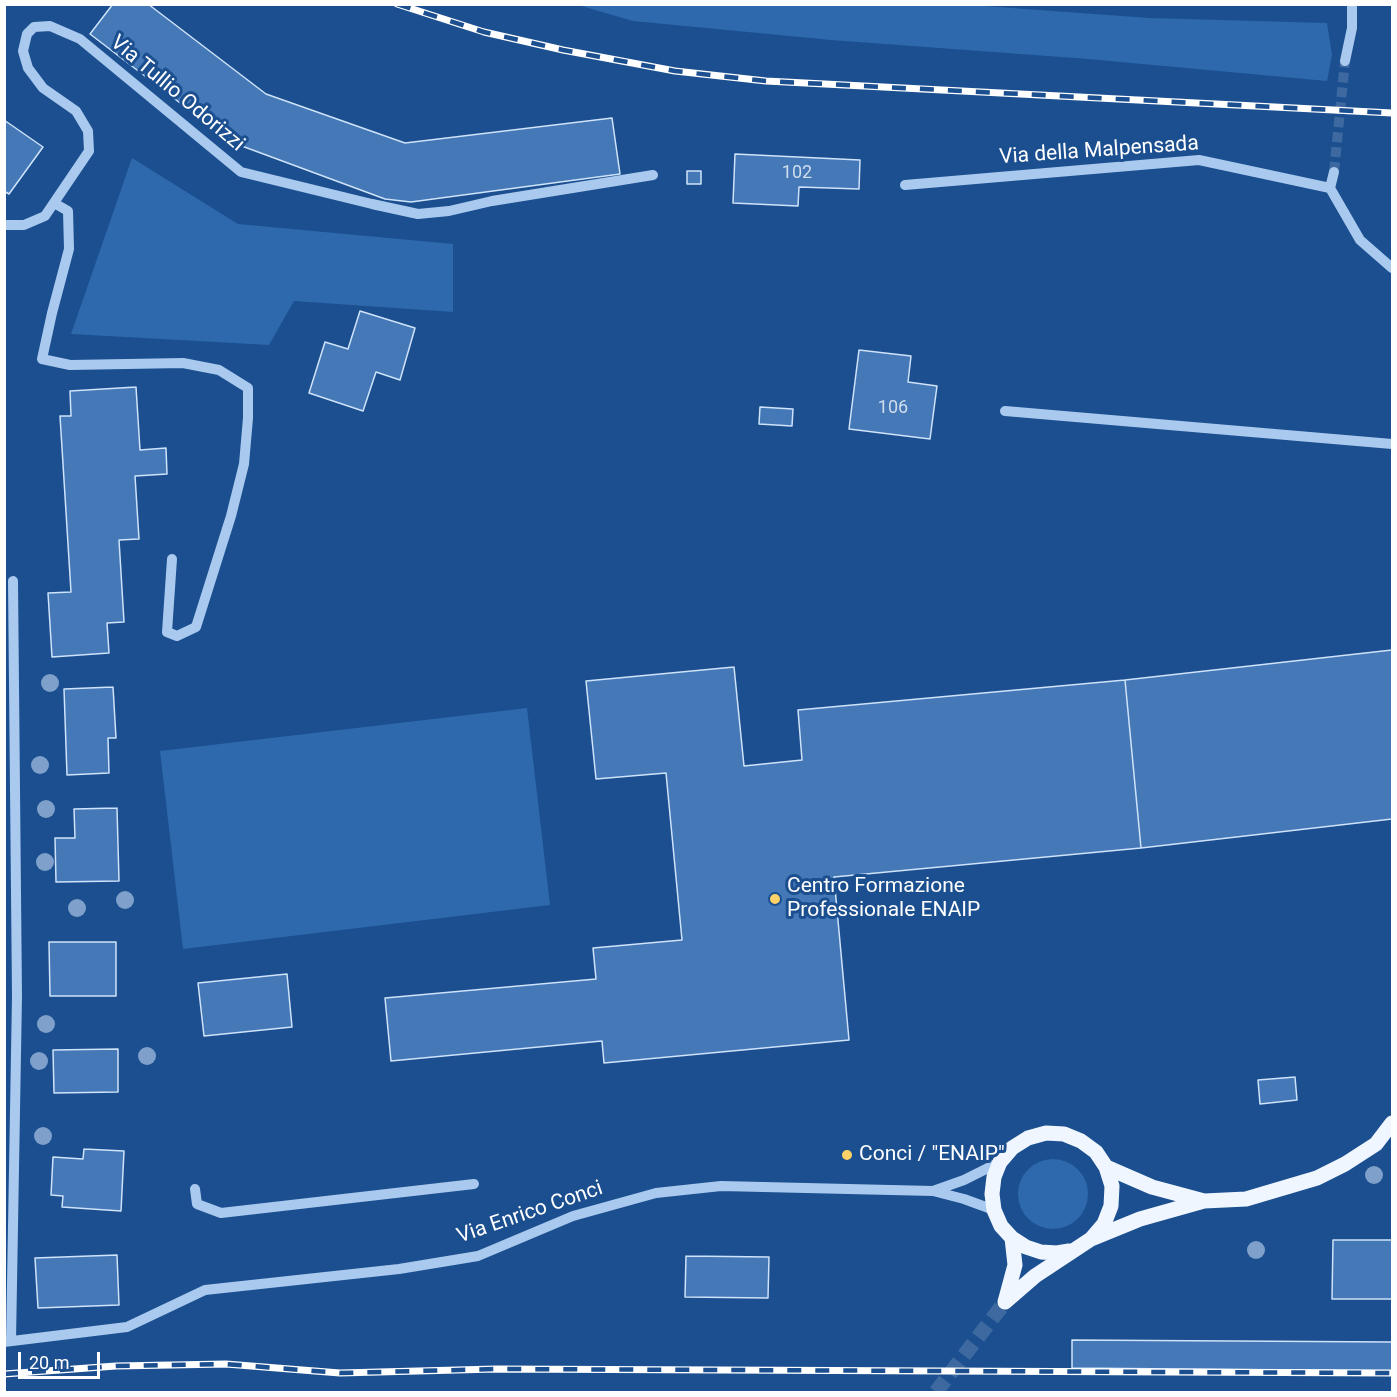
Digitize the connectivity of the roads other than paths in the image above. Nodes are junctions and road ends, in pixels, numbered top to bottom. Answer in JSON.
{"nodes":[{"id":1,"x":1352,"y":4,"type":"edge"},
{"id":2,"x":1346,"y":61,"type":"tunnel mouth"},
{"id":3,"x":1335,"y":172,"type":"tunnel mouth"},
{"id":4,"x":653,"y":175,"type":"dead end"},
{"id":5,"x":905,"y":184,"type":"dead end"},
{"id":6,"x":1330,"y":188,"type":"junction"},
{"id":7,"x":54,"y":203,"type":"junction"},
{"id":8,"x":4,"y":225,"type":"edge"},
{"id":9,"x":1392,"y":268,"type":"edge"},
{"id":10,"x":1005,"y":411,"type":"dead end"},
{"id":11,"x":1392,"y":444,"type":"edge"},
{"id":12,"x":171,"y":559,"type":"dead end"},
{"id":13,"x":13,"y":581,"type":"dead end"},
{"id":14,"x":10,"y":875,"type":"edge"},
{"id":15,"x":1392,"y":1123,"type":"edge"},
{"id":16,"x":1000,"y":1162,"type":"junction"},
{"id":17,"x":1106,"y":1167,"type":"junction"},
{"id":18,"x":474,"y":1184,"type":"dead end"},
{"id":19,"x":195,"y":1189,"type":"dead end"},
{"id":20,"x":933,"y":1191,"type":"junction"},
{"id":21,"x":1204,"y":1201,"type":"junction"},
{"id":22,"x":994,"y":1210,"type":"junction"},
{"id":23,"x":1012,"y":1238,"type":"junction"},
{"id":24,"x":1091,"y":1239,"type":"junction"},
{"id":25,"x":1072,"y":1250,"type":"junction"},
{"id":26,"x":8,"y":1341,"type":"edge"}],
"edges":[{"from":1,"to":2,"type":"street"},
{"from":3,"to":6,"type":"street"},
{"from":4,"to":7,"type":"street","name":"Via Tullio Odorizzi"},
{"from":5,"to":6,"type":"street","name":"Via della Malpensada"},
{"from":6,"to":9,"type":"street"},
{"from":7,"to":8,"type":"street","name":"Via Tullio Odorizzi"},
{"from":7,"to":12,"type":"street"},
{"from":10,"to":11,"type":"street"},
{"from":13,"to":14,"type":"street"},
{"from":14,"to":26,"type":"street"},
{"from":15,"to":21,"type":"main road"},
{"from":16,"to":17,"type":"main road"},
{"from":16,"to":20,"type":"street","name":"Via Enrico Conci"},
{"from":16,"to":22,"type":"main road"},
{"from":17,"to":21,"type":"main road"},
{"from":17,"to":24,"type":"main road"},
{"from":18,"to":19,"type":"street"},
{"from":20,"to":22,"type":"street","name":"Via Enrico Conci"},
{"from":20,"to":26,"type":"street","name":"Via Enrico Conci"},
{"from":21,"to":24,"type":"main road"},
{"from":22,"to":23,"type":"main road"},
{"from":23,"to":25,"type":"main road"},
{"from":23,"to":25,"type":"main road"},
{"from":24,"to":25,"type":"main road"}]}
